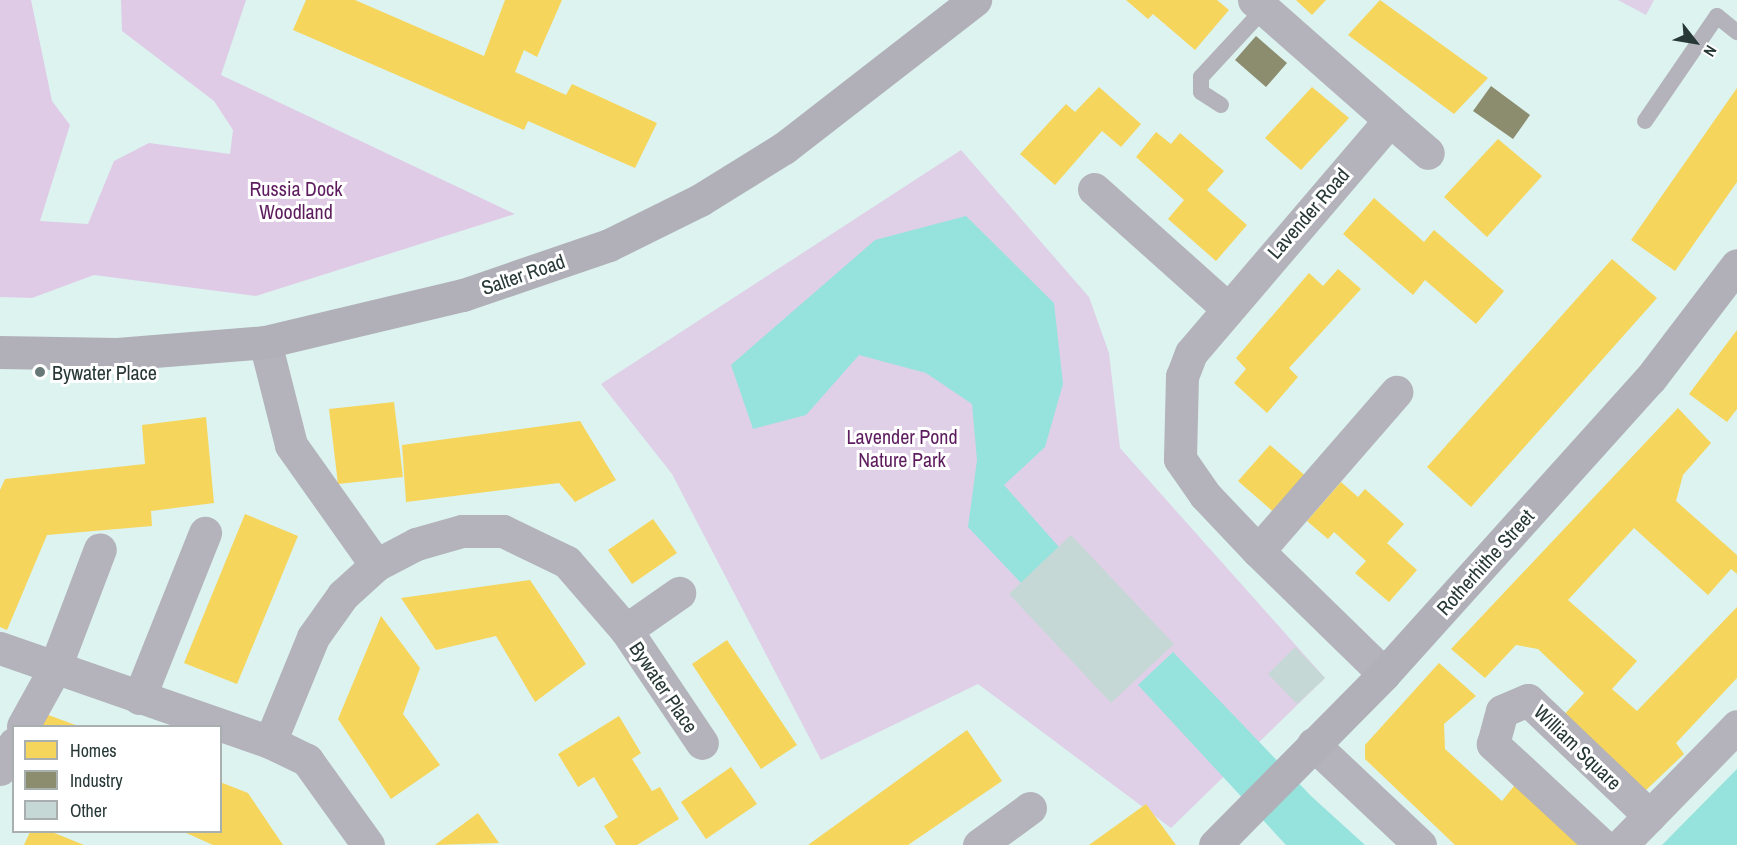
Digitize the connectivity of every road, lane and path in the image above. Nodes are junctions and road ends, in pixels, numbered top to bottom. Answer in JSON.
{"nodes":[{"id":1,"x":975,"y":0,"type":"edge"},
{"id":2,"x":1259,"y":4,"type":"edge"},
{"id":3,"x":1737,"y":32,"type":"edge"},
{"id":4,"x":1221,"y":105,"type":"dead end"},
{"id":5,"x":1389,"y":120,"type":"junction"},
{"id":6,"x":1645,"y":121,"type":"dead end"},
{"id":7,"x":1428,"y":153,"type":"dead end"},
{"id":8,"x":1094,"y":189,"type":"dead end"},
{"id":9,"x":1737,"y":265,"type":"edge"},
{"id":10,"x":1226,"y":307,"type":"junction"},
{"id":11,"x":265,"y":342,"type":"junction"},
{"id":12,"x":0,"y":351,"type":"edge"},
{"id":13,"x":1396,"y":392,"type":"dead end"},
{"id":14,"x":205,"y":533,"type":"dead end"},
{"id":15,"x":100,"y":549,"type":"dead end"},
{"id":16,"x":1258,"y":551,"type":"junction"},
{"id":17,"x":376,"y":565,"type":"junction"},
{"id":18,"x":679,"y":593,"type":"dead end"},
{"id":19,"x":626,"y":630,"type":"junction"},
{"id":20,"x":0,"y":648,"type":"edge"},
{"id":21,"x":54,"y":670,"type":"junction"},
{"id":22,"x":1384,"y":674,"type":"junction"},
{"id":23,"x":139,"y":698,"type":"junction"},
{"id":24,"x":24,"y":725,"type":"edge"},
{"id":25,"x":219,"y":725,"type":"edge"},
{"id":26,"x":222,"y":726,"type":"edge"},
{"id":27,"x":1737,"y":726,"type":"edge"},
{"id":28,"x":270,"y":742,"type":"junction"},
{"id":29,"x":702,"y":743,"type":"dead end"},
{"id":30,"x":12,"y":748,"type":"edge"},
{"id":31,"x":1306,"y":751,"type":"junction"},
{"id":32,"x":0,"y":769,"type":"edge"},
{"id":33,"x":1030,"y":808,"type":"dead end"},
{"id":34,"x":1650,"y":816,"type":"junction"},
{"id":35,"x":1222,"y":837,"type":"edge"},
{"id":36,"x":368,"y":845,"type":"edge"},
{"id":37,"x":979,"y":845,"type":"edge"},
{"id":38,"x":1420,"y":845,"type":"edge"},
{"id":39,"x":1602,"y":845,"type":"edge"},
{"id":40,"x":1621,"y":845,"type":"edge"}],
"edges":[{"from":1,"to":11,"type":"main road","name":"Salter Road"},
{"from":2,"to":4,"type":"lane"},
{"from":2,"to":5,"type":"street"},
{"from":3,"to":6,"type":"lane"},
{"from":5,"to":7,"type":"street"},
{"from":5,"to":10,"type":"street","name":"Lavender Road"},
{"from":8,"to":10,"type":"street"},
{"from":9,"to":22,"type":"main road","name":"Rotherhithe Street"},
{"from":10,"to":16,"type":"street","name":"Lavender Road"},
{"from":11,"to":12,"type":"main road","name":"Salter Road"},
{"from":11,"to":17,"type":"street"},
{"from":13,"to":16,"type":"street"},
{"from":14,"to":23,"type":"street"},
{"from":15,"to":21,"type":"street"},
{"from":16,"to":22,"type":"street","name":"Lavender Road"},
{"from":17,"to":19,"type":"street","name":"Bywater Place"},
{"from":17,"to":28,"type":"street","name":"Bywater Place"},
{"from":18,"to":19,"type":"street","name":"Bywater Place"},
{"from":19,"to":29,"type":"street","name":"Bywater Place"},
{"from":20,"to":21,"type":"street"},
{"from":21,"to":23,"type":"street"},
{"from":21,"to":24,"type":"street"},
{"from":22,"to":31,"type":"main road","name":"Rotherhithe Street"},
{"from":23,"to":25,"type":"street"},
{"from":26,"to":28,"type":"street"},
{"from":27,"to":34,"type":"street"},
{"from":28,"to":36,"type":"street"},
{"from":30,"to":32,"type":"street"},
{"from":31,"to":35,"type":"main road","name":"Rotherhithe Street"},
{"from":31,"to":38,"type":"street"},
{"from":33,"to":37,"type":"street"},
{"from":34,"to":39,"type":"street","name":"William Square"},
{"from":34,"to":40,"type":"street"}]}
